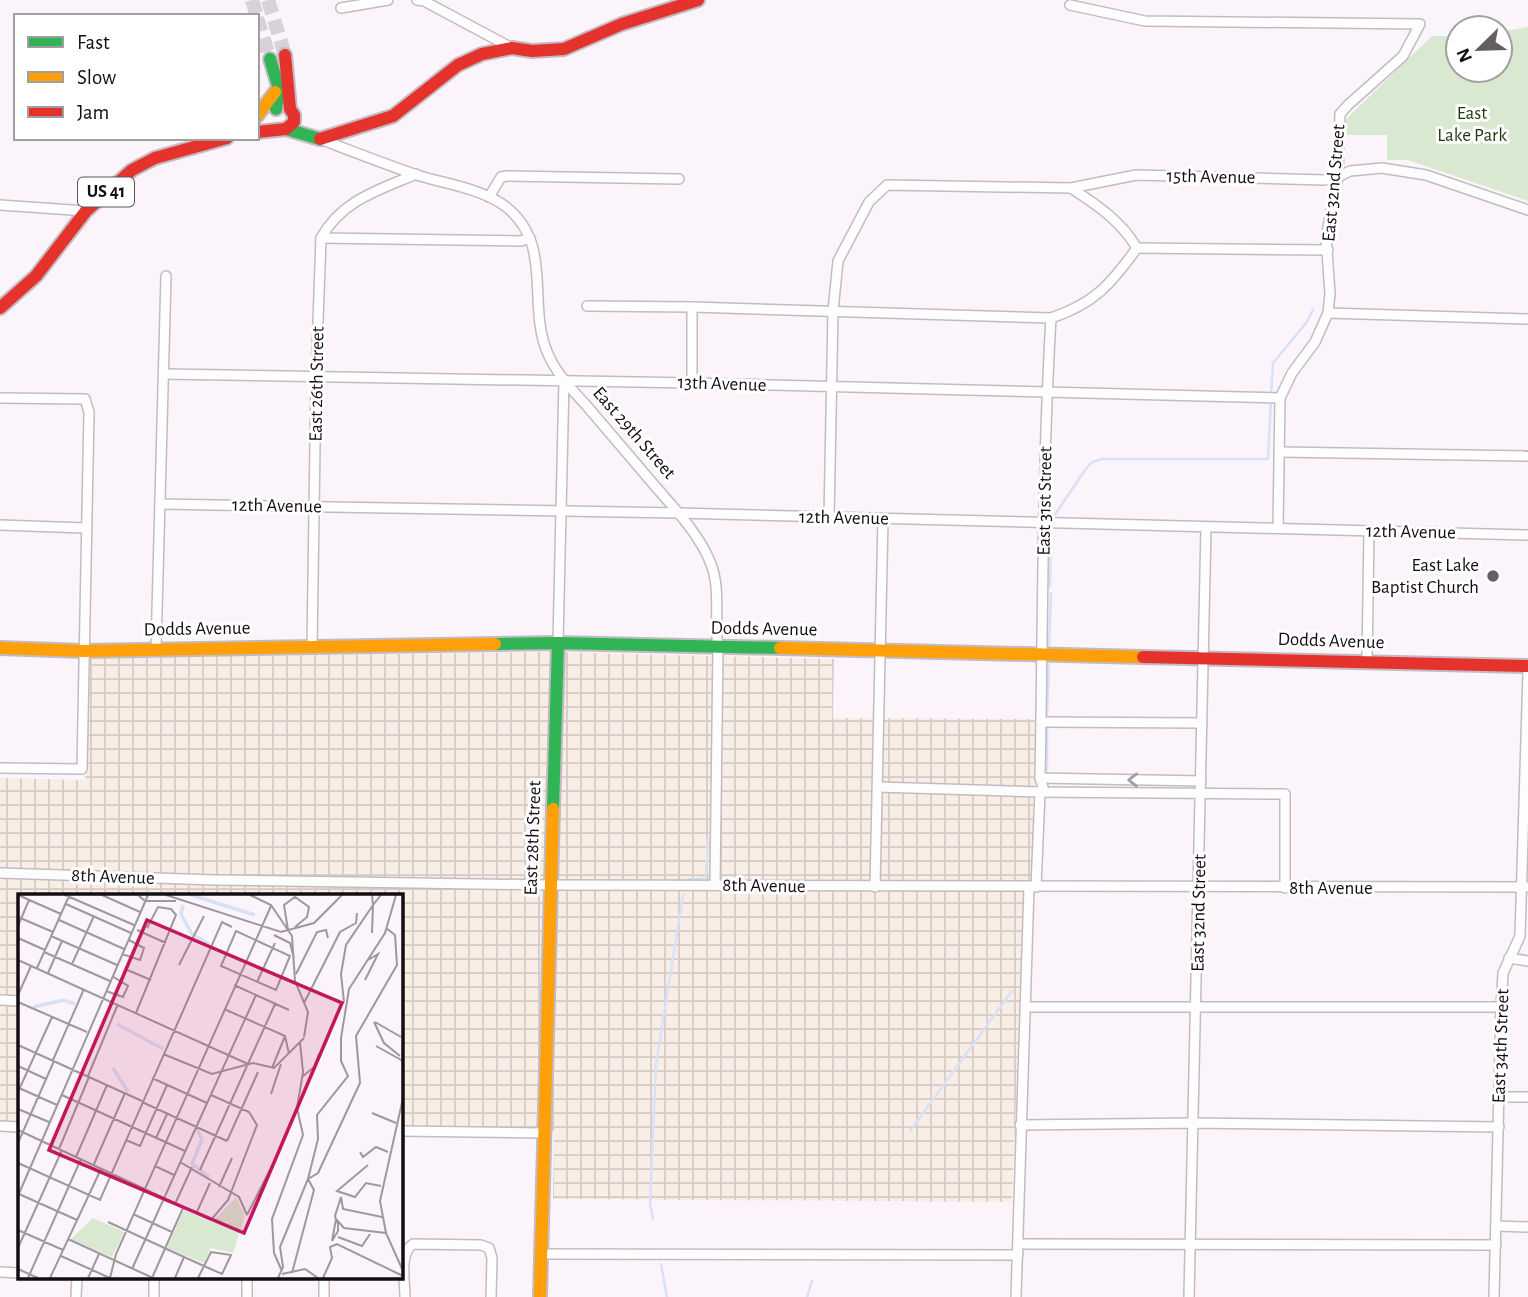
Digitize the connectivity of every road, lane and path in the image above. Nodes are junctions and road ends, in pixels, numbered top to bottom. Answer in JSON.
{"nodes":[{"id":1,"x":388,"y":0,"type":"edge"},
{"id":2,"x":417,"y":0,"type":"edge"},
{"id":3,"x":698,"y":0,"type":"edge"},
{"id":4,"x":1070,"y":5,"type":"dead end"},
{"id":5,"x":341,"y":8,"type":"dead end"},
{"id":6,"x":512,"y":48,"type":"junction"},
{"id":7,"x":285,"y":55,"type":"tunnel mouth"},
{"id":8,"x":270,"y":59,"type":"tunnel mouth"},
{"id":9,"x":279,"y":89,"type":"junction"},
{"id":10,"x":274,"y":112,"type":"junction"},
{"id":11,"x":292,"y":112,"type":"junction"},
{"id":12,"x":259,"y":114,"type":"edge"},
{"id":13,"x":259,"y":123,"type":"edge"},
{"id":14,"x":284,"y":130,"type":"junction"},
{"id":15,"x":259,"y":132,"type":"edge"},
{"id":16,"x":320,"y":139,"type":"junction"},
{"id":17,"x":220,"y":140,"type":"edge"},
{"id":18,"x":416,"y":174,"type":"junction"},
{"id":19,"x":1338,"y":177,"type":"junction"},
{"id":20,"x":679,"y":179,"type":"dead end"},
{"id":21,"x":1071,"y":188,"type":"junction"},
{"id":22,"x":489,"y":197,"type":"junction"},
{"id":23,"x":0,"y":205,"type":"edge"},
{"id":24,"x":1528,"y":210,"type":"edge"},
{"id":25,"x":86,"y":211,"type":"junction"},
{"id":26,"x":530,"y":237,"type":"junction"},
{"id":27,"x":321,"y":238,"type":"junction"},
{"id":28,"x":1137,"y":248,"type":"junction"},
{"id":29,"x":1328,"y":250,"type":"junction"},
{"id":30,"x":166,"y":276,"type":"dead end"},
{"id":31,"x":587,"y":306,"type":"dead end"},
{"id":32,"x":692,"y":307,"type":"junction"},
{"id":33,"x":0,"y":308,"type":"edge"},
{"id":34,"x":833,"y":311,"type":"junction"},
{"id":35,"x":1328,"y":313,"type":"junction"},
{"id":36,"x":1051,"y":318,"type":"junction"},
{"id":37,"x":1528,"y":319,"type":"edge"},
{"id":38,"x":164,"y":374,"type":"junction"},
{"id":39,"x":316,"y":377,"type":"junction"},
{"id":40,"x":564,"y":380,"type":"junction"},
{"id":41,"x":692,"y":383,"type":"junction"},
{"id":42,"x":832,"y":387,"type":"junction"},
{"id":43,"x":1047,"y":393,"type":"junction"},
{"id":44,"x":0,"y":398,"type":"edge"},
{"id":45,"x":1280,"y":398,"type":"junction"},
{"id":46,"x":1280,"y":453,"type":"junction"},
{"id":47,"x":1528,"y":456,"type":"edge"},
{"id":48,"x":160,"y":504,"type":"junction"},
{"id":49,"x":315,"y":507,"type":"junction"},
{"id":50,"x":561,"y":512,"type":"junction"},
{"id":51,"x":678,"y":513,"type":"junction"},
{"id":52,"x":829,"y":519,"type":"junction"},
{"id":53,"x":883,"y":519,"type":"junction"},
{"id":54,"x":1045,"y":523,"type":"junction"},
{"id":55,"x":0,"y":525,"type":"edge"},
{"id":56,"x":86,"y":528,"type":"junction"},
{"id":57,"x":1206,"y":528,"type":"junction"},
{"id":58,"x":1279,"y":528,"type":"junction"},
{"id":59,"x":1369,"y":531,"type":"junction"},
{"id":60,"x":1528,"y":535,"type":"edge"},
{"id":61,"x":558,"y":643,"type":"junction"},
{"id":62,"x":0,"y":648,"type":"edge"},
{"id":63,"x":312,"y":648,"type":"junction"},
{"id":64,"x":718,"y":648,"type":"junction"},
{"id":65,"x":156,"y":649,"type":"junction"},
{"id":66,"x":880,"y":650,"type":"junction"},
{"id":67,"x":83,"y":651,"type":"junction"},
{"id":68,"x":1041,"y":654,"type":"junction"},
{"id":69,"x":1205,"y":657,"type":"junction"},
{"id":70,"x":1367,"y":661,"type":"junction"},
{"id":71,"x":1528,"y":666,"type":"edge"},
{"id":72,"x":1528,"y":673,"type":"edge"},
{"id":73,"x":1041,"y":722,"type":"junction"},
{"id":74,"x":1202,"y":723,"type":"junction"},
{"id":75,"x":0,"y":768,"type":"edge"},
{"id":76,"x":1040,"y":778,"type":"junction"},
{"id":77,"x":1201,"y":781,"type":"junction"},
{"id":78,"x":878,"y":786,"type":"junction"},
{"id":79,"x":1040,"y":792,"type":"junction"},
{"id":80,"x":1201,"y":792,"type":"junction"},
{"id":81,"x":0,"y":873,"type":"edge"},
{"id":82,"x":551,"y":885,"type":"junction"},
{"id":83,"x":715,"y":885,"type":"junction"},
{"id":84,"x":875,"y":887,"type":"junction"},
{"id":85,"x":1032,"y":887,"type":"junction"},
{"id":86,"x":1199,"y":887,"type":"junction"},
{"id":87,"x":1525,"y":887,"type":"edge"},
{"id":88,"x":1285,"y":888,"type":"junction"},
{"id":89,"x":1509,"y":958,"type":"junction"},
{"id":90,"x":1528,"y":961,"type":"edge"},
{"id":91,"x":0,"y":1000,"type":"edge"},
{"id":92,"x":18,"y":1000,"type":"edge"},
{"id":93,"x":1026,"y":1007,"type":"junction"},
{"id":94,"x":1197,"y":1007,"type":"junction"},
{"id":95,"x":1501,"y":1007,"type":"junction"},
{"id":96,"x":1500,"y":1097,"type":"junction"},
{"id":97,"x":1528,"y":1097,"type":"edge"},
{"id":98,"x":1193,"y":1123,"type":"junction"},
{"id":99,"x":1020,"y":1125,"type":"junction"},
{"id":100,"x":0,"y":1126,"type":"edge"},
{"id":101,"x":18,"y":1127,"type":"edge"},
{"id":102,"x":1499,"y":1127,"type":"junction"},
{"id":103,"x":402,"y":1131,"type":"edge"},
{"id":104,"x":545,"y":1133,"type":"junction"},
{"id":105,"x":1496,"y":1226,"type":"junction"},
{"id":106,"x":1528,"y":1227,"type":"edge"},
{"id":107,"x":1018,"y":1244,"type":"junction"},
{"id":108,"x":1189,"y":1244,"type":"junction"},
{"id":109,"x":1496,"y":1245,"type":"junction"},
{"id":110,"x":541,"y":1254,"type":"junction"},
{"id":111,"x":1018,"y":1255,"type":"junction"},
{"id":112,"x":0,"y":1272,"type":"edge"},
{"id":113,"x":18,"y":1273,"type":"edge"},
{"id":114,"x":405,"y":1297,"type":"edge"},
{"id":115,"x":491,"y":1297,"type":"edge"},
{"id":116,"x":540,"y":1297,"type":"edge"},
{"id":117,"x":1016,"y":1297,"type":"edge"},
{"id":118,"x":1189,"y":1297,"type":"edge"},
{"id":119,"x":1494,"y":1297,"type":"edge"}],
"edges":[{"from":1,"to":5,"type":"street"},
{"from":2,"to":6,"type":"street"},
{"from":3,"to":6,"type":"street"},
{"from":4,"to":19,"type":"street","name":"East 32nd Street"},
{"from":6,"to":16,"type":"street"},
{"from":7,"to":11,"type":"street"},
{"from":8,"to":9,"type":"street"},
{"from":9,"to":10,"type":"street"},
{"from":9,"to":12,"type":"street"},
{"from":10,"to":11,"type":"street"},
{"from":10,"to":13,"type":"street"},
{"from":10,"to":14,"type":"street"},
{"from":11,"to":14,"type":"street"},
{"from":11,"to":16,"type":"street","name":"East 29th Street"},
{"from":14,"to":15,"type":"street"},
{"from":14,"to":16,"type":"street","name":"East 29th Street"},
{"from":16,"to":18,"type":"street","name":"East 29th Street"},
{"from":17,"to":25,"type":"street","number":"US 41"},
{"from":18,"to":22,"type":"street","name":"East 29th Street"},
{"from":18,"to":27,"type":"street"},
{"from":19,"to":21,"type":"street","name":"15th Avenue"},
{"from":19,"to":24,"type":"street","name":"15th Avenue"},
{"from":19,"to":29,"type":"street","name":"East 32nd Street"},
{"from":20,"to":22,"type":"street"},
{"from":21,"to":28,"type":"street"},
{"from":21,"to":34,"type":"street","name":"15th Avenue"},
{"from":22,"to":26,"type":"street","name":"East 29th Street"},
{"from":23,"to":25,"type":"street"},
{"from":25,"to":33,"type":"street","number":"US 41"},
{"from":26,"to":27,"type":"street"},
{"from":26,"to":40,"type":"street","name":"East 29th Street"},
{"from":27,"to":39,"type":"street","name":"East 26th Street"},
{"from":28,"to":29,"type":"street"},
{"from":28,"to":36,"type":"street"},
{"from":29,"to":35,"type":"street","name":"East 32nd Street"},
{"from":30,"to":38,"type":"street"},
{"from":31,"to":32,"type":"street"},
{"from":32,"to":34,"type":"street"},
{"from":32,"to":41,"type":"street"},
{"from":34,"to":36,"type":"street"},
{"from":34,"to":42,"type":"street"},
{"from":35,"to":37,"type":"street"},
{"from":35,"to":45,"type":"street","name":"East 32nd Street"},
{"from":36,"to":43,"type":"street","name":"East 31st Street"},
{"from":38,"to":39,"type":"street","name":"13th Avenue"},
{"from":38,"to":48,"type":"street"},
{"from":39,"to":40,"type":"street","name":"13th Avenue"},
{"from":39,"to":49,"type":"street","name":"East 26th Street"},
{"from":40,"to":41,"type":"street","name":"13th Avenue"},
{"from":40,"to":50,"type":"street","name":"East 28th Street"},
{"from":40,"to":51,"type":"street","name":"East 29th Street"},
{"from":41,"to":42,"type":"street","name":"13th Avenue"},
{"from":42,"to":43,"type":"street","name":"13th Avenue"},
{"from":42,"to":52,"type":"street"},
{"from":43,"to":45,"type":"street","name":"13th Avenue"},
{"from":43,"to":54,"type":"street","name":"East 31st Street"},
{"from":44,"to":56,"type":"street"},
{"from":45,"to":46,"type":"street","name":"East 32nd Street"},
{"from":46,"to":47,"type":"street"},
{"from":46,"to":58,"type":"street","name":"East 32nd Street"},
{"from":48,"to":49,"type":"street","name":"12th Avenue"},
{"from":48,"to":65,"type":"street"},
{"from":49,"to":50,"type":"street","name":"12th Avenue"},
{"from":49,"to":63,"type":"street","name":"East 26th Street"},
{"from":50,"to":51,"type":"street","name":"12th Avenue"},
{"from":50,"to":61,"type":"street","name":"East 28th Street"},
{"from":51,"to":52,"type":"street","name":"12th Avenue"},
{"from":51,"to":64,"type":"street","name":"East 29th Street"},
{"from":52,"to":53,"type":"street","name":"12th Avenue"},
{"from":53,"to":54,"type":"street","name":"12th Avenue"},
{"from":53,"to":66,"type":"street"},
{"from":54,"to":57,"type":"street","name":"12th Avenue"},
{"from":54,"to":68,"type":"street","name":"East 31st Street"},
{"from":55,"to":56,"type":"street"},
{"from":56,"to":67,"type":"street"},
{"from":57,"to":58,"type":"street","name":"12th Avenue"},
{"from":57,"to":69,"type":"street","name":"East 32nd Street"},
{"from":58,"to":59,"type":"street","name":"12th Avenue"},
{"from":59,"to":60,"type":"street","name":"12th Avenue"},
{"from":59,"to":70,"type":"street"},
{"from":61,"to":63,"type":"street","name":"Dodds Avenue"},
{"from":61,"to":64,"type":"street","name":"Dodds Avenue"},
{"from":61,"to":82,"type":"street","name":"East 28th Street"},
{"from":62,"to":67,"type":"street","name":"Dodds Avenue"},
{"from":63,"to":65,"type":"street","name":"Dodds Avenue"},
{"from":64,"to":66,"type":"street","name":"Dodds Avenue"},
{"from":64,"to":83,"type":"street","name":"East 29th Street"},
{"from":65,"to":67,"type":"street","name":"Dodds Avenue"},
{"from":66,"to":68,"type":"street","name":"Dodds Avenue"},
{"from":66,"to":78,"type":"street"},
{"from":67,"to":75,"type":"street"},
{"from":68,"to":69,"type":"street","name":"Dodds Avenue"},
{"from":68,"to":73,"type":"street","name":"East 31st Street"},
{"from":69,"to":70,"type":"street","name":"Dodds Avenue"},
{"from":69,"to":74,"type":"street","name":"East 32nd Street"},
{"from":70,"to":71,"type":"street","name":"Dodds Avenue"},
{"from":72,"to":87,"type":"street","name":"East 34th Street"},
{"from":73,"to":74,"type":"street"},
{"from":73,"to":76,"type":"street","name":"East 31st Street"},
{"from":74,"to":77,"type":"street","name":"East 32nd Street"},
{"from":77,"to":76,"type":"street","one_way":true},
{"from":76,"to":79,"type":"street","name":"East 31st Street"},
{"from":77,"to":80,"type":"street","name":"East 32nd Street"},
{"from":78,"to":79,"type":"street"},
{"from":78,"to":84,"type":"street"},
{"from":79,"to":80,"type":"street"},
{"from":79,"to":85,"type":"street","name":"East 31st Street"},
{"from":80,"to":86,"type":"street","name":"East 32nd Street"},
{"from":80,"to":88,"type":"street"},
{"from":81,"to":82,"type":"street","name":"8th Avenue"},
{"from":82,"to":83,"type":"street","name":"8th Avenue"},
{"from":82,"to":104,"type":"street","name":"East 28th Street"},
{"from":83,"to":84,"type":"street","name":"8th Avenue"},
{"from":84,"to":85,"type":"street","name":"8th Avenue"},
{"from":85,"to":86,"type":"street","name":"8th Avenue"},
{"from":85,"to":93,"type":"street","name":"East 31st Street"},
{"from":86,"to":88,"type":"street","name":"8th Avenue"},
{"from":86,"to":94,"type":"street","name":"East 32nd Street"},
{"from":87,"to":88,"type":"street","name":"8th Avenue"},
{"from":87,"to":89,"type":"street","name":"East 34th Street"},
{"from":89,"to":90,"type":"street"},
{"from":89,"to":95,"type":"street","name":"East 34th Street"},
{"from":91,"to":92,"type":"street"},
{"from":93,"to":94,"type":"street"},
{"from":93,"to":99,"type":"street","name":"East 31st Street"},
{"from":94,"to":95,"type":"street"},
{"from":94,"to":98,"type":"street","name":"East 32nd Street"},
{"from":95,"to":96,"type":"street","name":"East 34th Street"},
{"from":96,"to":97,"type":"street"},
{"from":96,"to":102,"type":"street","name":"East 34th Street"},
{"from":98,"to":99,"type":"street"},
{"from":98,"to":102,"type":"street"},
{"from":98,"to":108,"type":"street","name":"East 32nd Street"},
{"from":99,"to":107,"type":"street","name":"East 31st Street"},
{"from":100,"to":101,"type":"street"},
{"from":102,"to":105,"type":"street","name":"East 34th Street"},
{"from":103,"to":104,"type":"street"},
{"from":104,"to":110,"type":"street","name":"East 28th Street"},
{"from":105,"to":106,"type":"street"},
{"from":105,"to":109,"type":"street","name":"East 34th Street"},
{"from":107,"to":108,"type":"street"},
{"from":107,"to":111,"type":"street","name":"East 31st Street"},
{"from":108,"to":109,"type":"street"},
{"from":108,"to":118,"type":"street","name":"East 32nd Street"},
{"from":109,"to":119,"type":"street","name":"East 34th Street"},
{"from":110,"to":111,"type":"street"},
{"from":110,"to":116,"type":"street","name":"East 28th Street"},
{"from":111,"to":117,"type":"street","name":"East 31st Street"},
{"from":112,"to":113,"type":"street"},
{"from":114,"to":115,"type":"street"}]}
